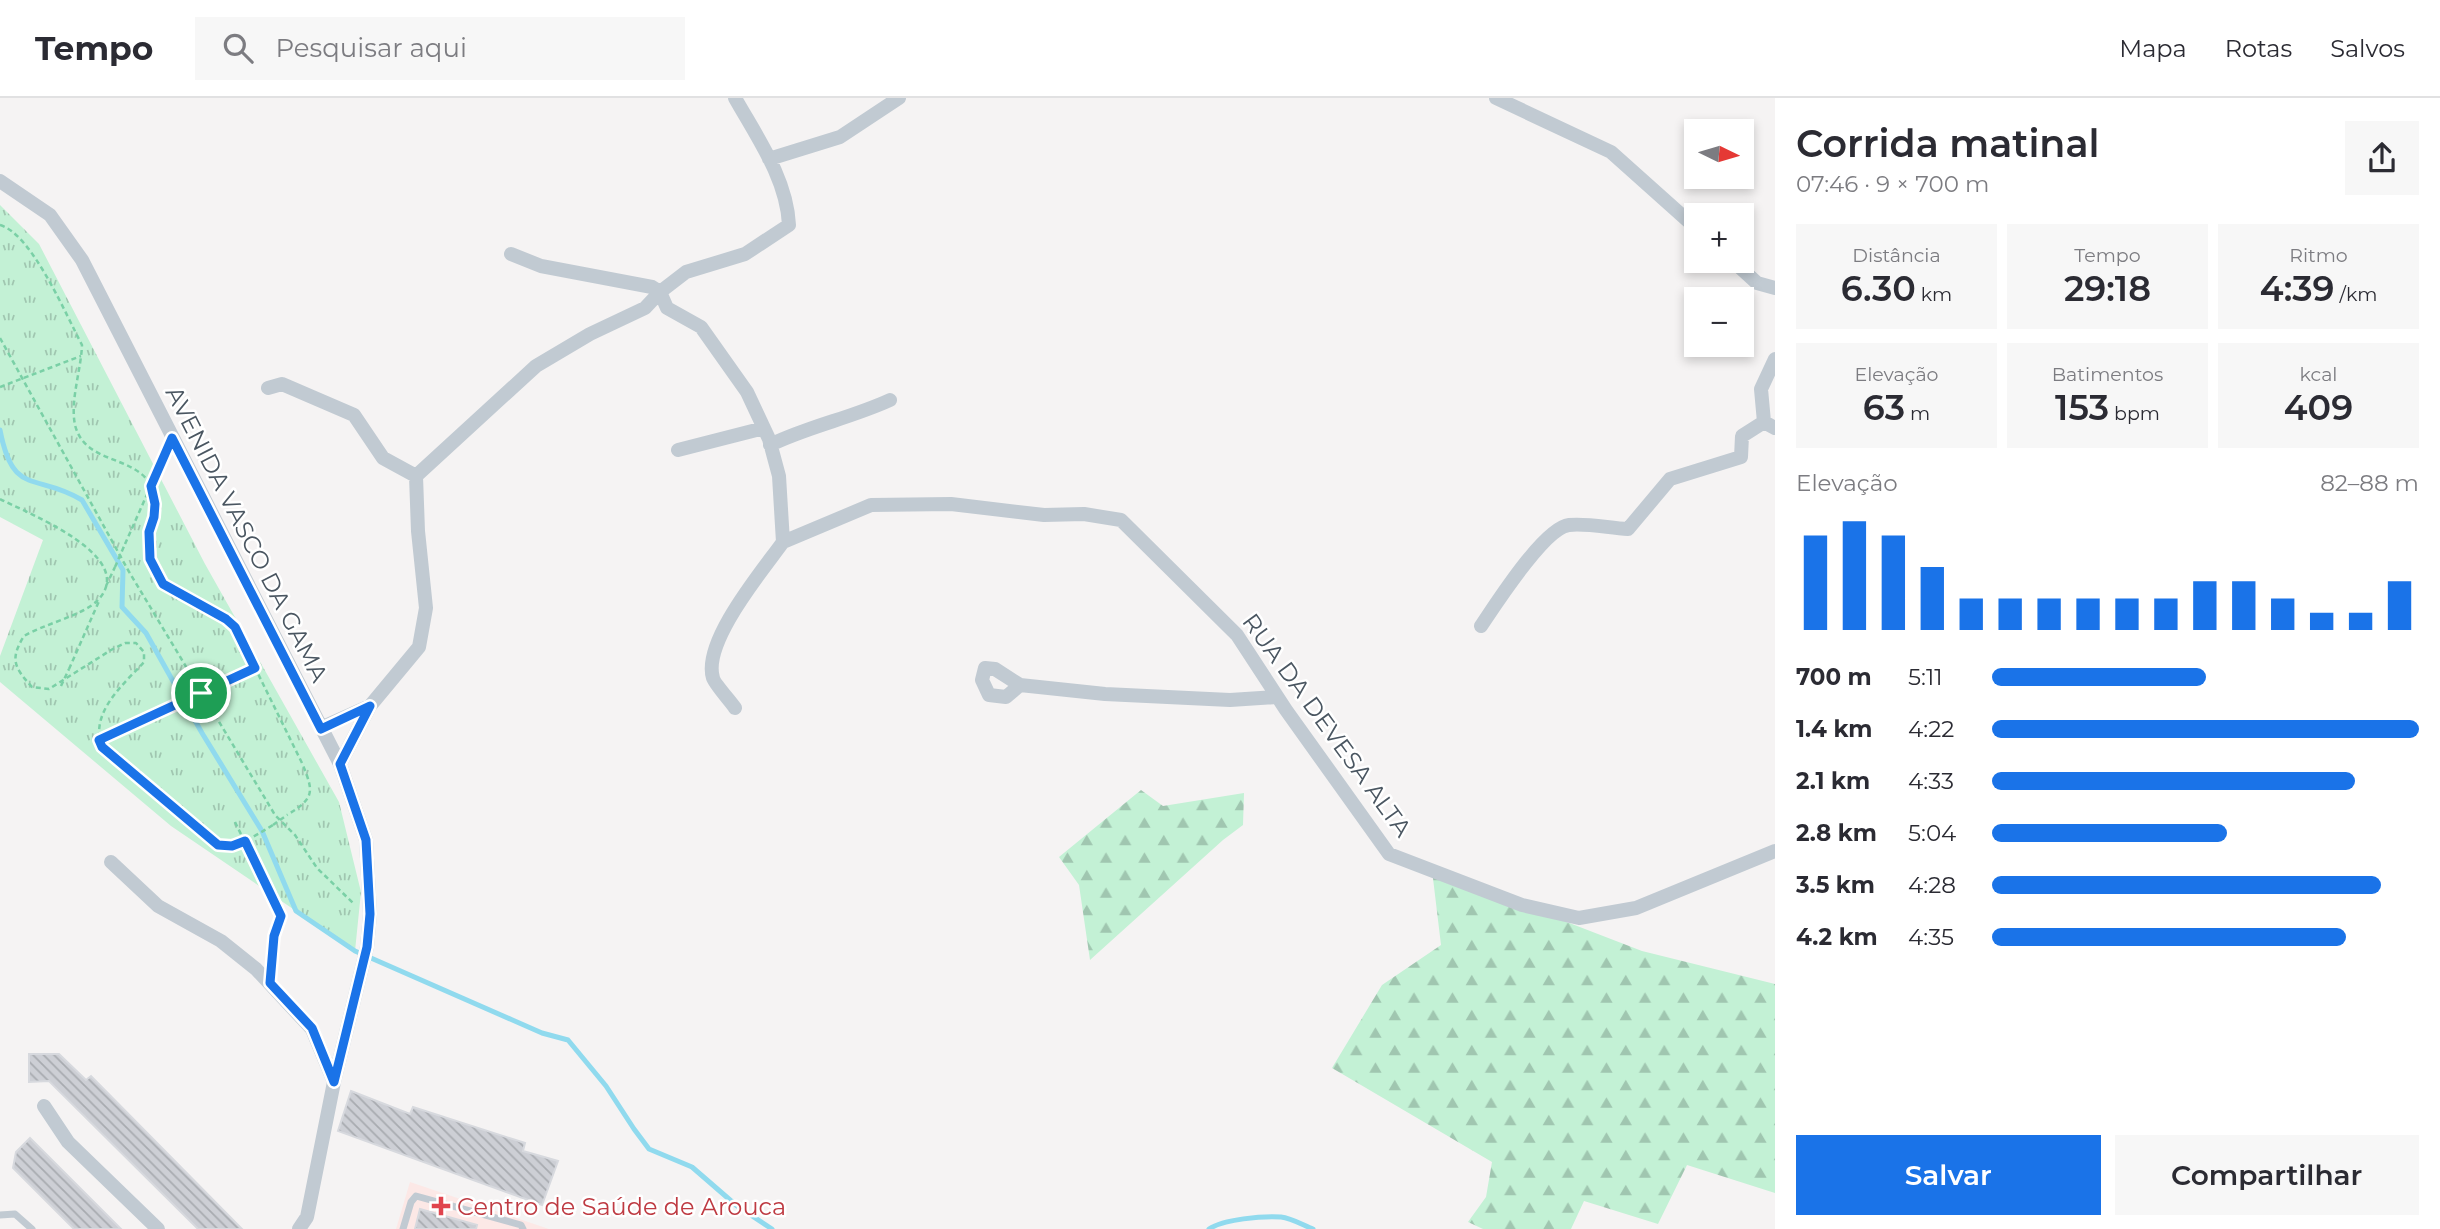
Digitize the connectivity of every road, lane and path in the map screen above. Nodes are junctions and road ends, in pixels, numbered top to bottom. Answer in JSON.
{"nodes":[{"id":1,"x":735,"y":98,"type":"edge"},
{"id":2,"x":899,"y":98,"type":"edge"},
{"id":3,"x":1496,"y":98,"type":"edge"},
{"id":4,"x":769,"y":159,"type":"junction"},
{"id":5,"x":0,"y":181,"type":"edge"},
{"id":6,"x":1684,"y":217,"type":"edge"},
{"id":7,"x":0,"y":225,"type":"edge"},
{"id":8,"x":510,"y":254,"type":"dead end"},
{"id":9,"x":1746,"y":273,"type":"edge"},
{"id":10,"x":1775,"y":288,"type":"edge"},
{"id":11,"x":660,"y":292,"type":"junction"},
{"id":12,"x":0,"y":338,"type":"edge"},
{"id":13,"x":81,"y":356,"type":"junction"},
{"id":14,"x":1775,"y":359,"type":"edge"},
{"id":15,"x":22,"y":379,"type":"junction"},
{"id":16,"x":0,"y":387,"type":"edge"},
{"id":17,"x":268,"y":388,"type":"dead end"},
{"id":18,"x":890,"y":400,"type":"dead end"},
{"id":19,"x":1769,"y":425,"type":"edge"},
{"id":20,"x":764,"y":428,"type":"junction"},
{"id":21,"x":172,"y":438,"type":"junction"},
{"id":22,"x":770,"y":445,"type":"junction"},
{"id":23,"x":678,"y":450,"type":"dead end"},
{"id":24,"x":416,"y":476,"type":"junction"},
{"id":25,"x":151,"y":486,"type":"junction"},
{"id":26,"x":0,"y":499,"type":"edge"},
{"id":27,"x":783,"y":542,"type":"junction"},
{"id":28,"x":1481,"y":626,"type":"dead end"},
{"id":29,"x":255,"y":668,"type":"junction"},
{"id":30,"x":1020,"y":685,"type":"dead end"},
{"id":31,"x":61,"y":686,"type":"dead end"},
{"id":32,"x":201,"y":693,"type":"junction"},
{"id":33,"x":1277,"y":697,"type":"junction"},
{"id":34,"x":370,"y":706,"type":"junction"},
{"id":35,"x":735,"y":708,"type":"dead end"},
{"id":36,"x":321,"y":729,"type":"junction"},
{"id":37,"x":99,"y":740,"type":"junction"},
{"id":38,"x":340,"y":764,"type":"junction"},
{"id":39,"x":235,"y":822,"type":"dead end"},
{"id":40,"x":245,"y":841,"type":"junction"},
{"id":41,"x":1775,"y":851,"type":"edge"},
{"id":42,"x":111,"y":862,"type":"dead end"},
{"id":43,"x":370,"y":914,"type":"junction"},
{"id":44,"x":270,"y":983,"type":"junction"},
{"id":45,"x":334,"y":1082,"type":"junction"},
{"id":46,"x":44,"y":1106,"type":"dead end"},
{"id":47,"x":0,"y":1215,"type":"edge"},
{"id":48,"x":32,"y":1229,"type":"edge"},
{"id":49,"x":158,"y":1229,"type":"edge"},
{"id":50,"x":299,"y":1229,"type":"edge"},
{"id":51,"x":403,"y":1229,"type":"edge"},
{"id":52,"x":523,"y":1229,"type":"edge"}],
"edges":[{"from":1,"to":4,"type":"street"},
{"from":2,"to":4,"type":"street"},
{"from":3,"to":6,"type":"street"},
{"from":4,"to":11,"type":"street"},
{"from":5,"to":21,"type":"street","name":"AVENIDA VASCO DA GAMA"},
{"from":7,"to":13,"type":"path"},
{"from":8,"to":11,"type":"street"},
{"from":9,"to":10,"type":"street"},
{"from":11,"to":20,"type":"street"},
{"from":11,"to":24,"type":"street"},
{"from":12,"to":15,"type":"path"},
{"from":13,"to":15,"type":"path"},
{"from":13,"to":25,"type":"path"},
{"from":14,"to":19,"type":"street"},
{"from":15,"to":16,"type":"path"},
{"from":15,"to":32,"type":"path"},
{"from":17,"to":24,"type":"street"},
{"from":18,"to":22,"type":"street"},
{"from":19,"to":28,"type":"street"},
{"from":20,"to":22,"type":"street"},
{"from":20,"to":23,"type":"street"},
{"from":21,"to":25,"type":"path"},
{"from":21,"to":36,"type":"street","name":"AVENIDA VASCO DA GAMA"},
{"from":22,"to":27,"type":"street"},
{"from":24,"to":34,"type":"street"},
{"from":25,"to":29,"type":"path"},
{"from":25,"to":31,"type":"path","bridge":true},
{"from":26,"to":37,"type":"path"},
{"from":27,"to":33,"type":"street","name":"RUA DA DEVESA ALTA"},
{"from":27,"to":35,"type":"street"},
{"from":29,"to":32,"type":"path"},
{"from":29,"to":40,"type":"path","bridge":true},
{"from":30,"to":33,"type":"street"},
{"from":32,"to":37,"type":"path"},
{"from":32,"to":43,"type":"path"},
{"from":33,"to":41,"type":"street","name":"RUA DA DEVESA ALTA"},
{"from":34,"to":36,"type":"street"},
{"from":34,"to":38,"type":"street"},
{"from":36,"to":38,"type":"street","name":"AVENIDA VASCO DA GAMA"},
{"from":37,"to":40,"type":"path"},
{"from":38,"to":43,"type":"street","name":"AVENIDA VASCO DA GAMA"},
{"from":39,"to":40,"type":"path"},
{"from":40,"to":44,"type":"path"},
{"from":42,"to":44,"type":"street"},
{"from":43,"to":45,"type":"street","name":"AVENIDA VASCO DA GAMA"},
{"from":44,"to":45,"type":"street"},
{"from":45,"to":50,"type":"street","name":"AVENIDA VASCO DA GAMA"},
{"from":46,"to":49,"type":"street"},
{"from":47,"to":48,"type":"lane"},
{"from":51,"to":52,"type":"lane"}]}
